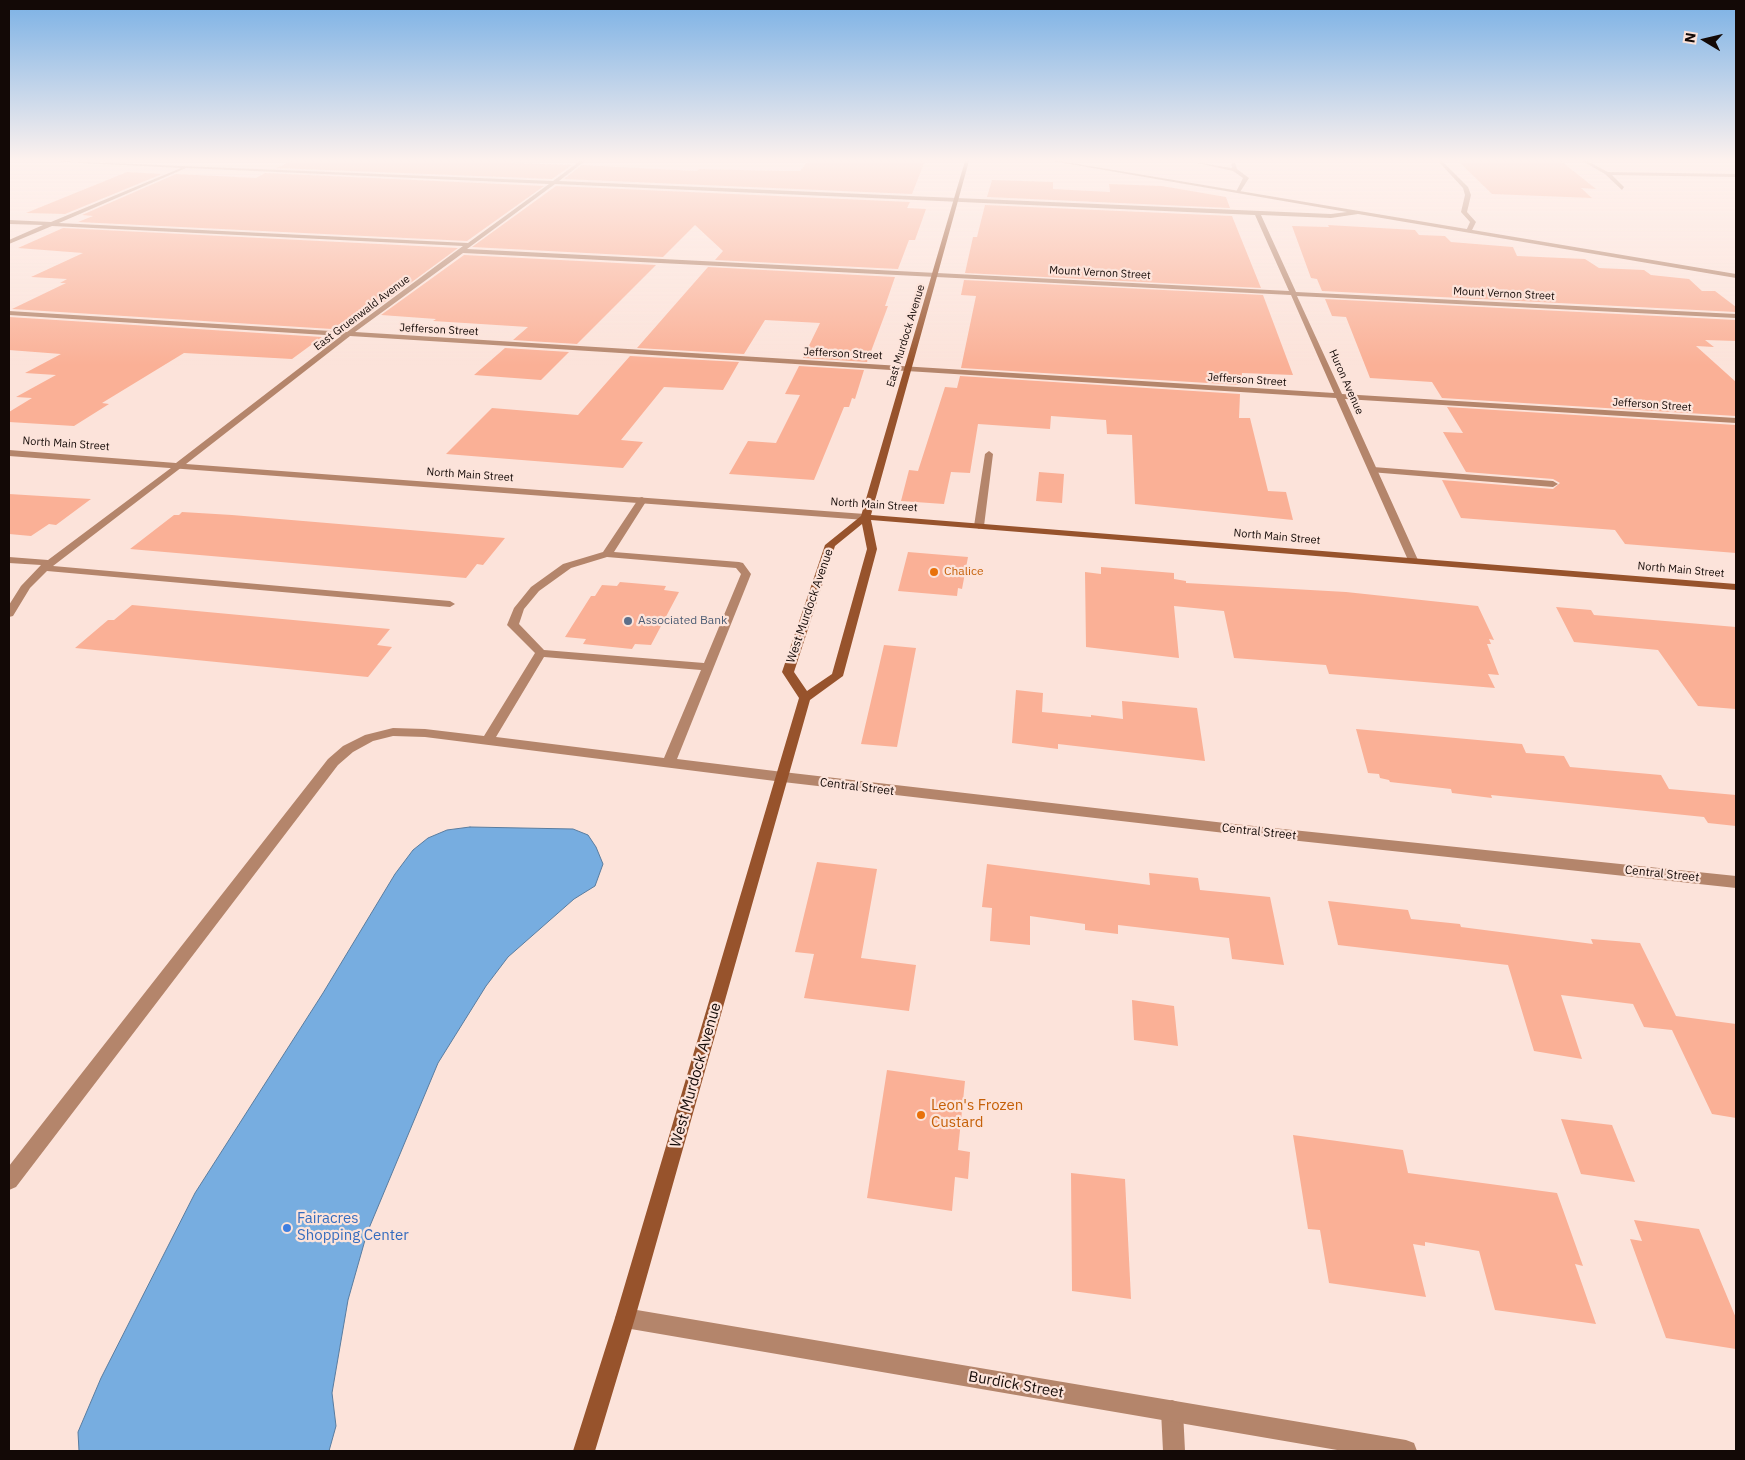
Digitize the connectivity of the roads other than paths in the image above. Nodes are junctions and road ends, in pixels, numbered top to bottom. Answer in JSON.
{"nodes":[{"id":1,"x":40,"y":229,"type":"edge"},
{"id":2,"x":154,"y":229,"type":"edge"},
{"id":3,"x":491,"y":229,"type":"edge"},
{"id":4,"x":948,"y":229,"type":"edge"},
{"id":5,"x":1264,"y":229,"type":"edge"},
{"id":6,"x":1464,"y":229,"type":"edge"},
{"id":7,"x":1469,"y":230,"type":"joint"},
{"id":8,"x":9,"y":242,"type":"edge"},
{"id":9,"x":470,"y":245,"type":"junction"},
{"id":10,"x":463,"y":250,"type":"junction"},
{"id":11,"x":936,"y":275,"type":"junction"},
{"id":12,"x":1736,"y":276,"type":"edge"},
{"id":13,"x":1294,"y":293,"type":"junction"},
{"id":14,"x":9,"y":313,"type":"edge"},
{"id":15,"x":1736,"y":316,"type":"edge"},
{"id":16,"x":346,"y":336,"type":"junction"},
{"id":17,"x":907,"y":370,"type":"junction"},
{"id":18,"x":1341,"y":397,"type":"junction"},
{"id":19,"x":1736,"y":421,"type":"edge"},
{"id":20,"x":9,"y":453,"type":"edge"},
{"id":21,"x":989,"y":454,"type":"dead end"},
{"id":22,"x":179,"y":465,"type":"junction"},
{"id":23,"x":1373,"y":470,"type":"junction"},
{"id":24,"x":1552,"y":484,"type":"dead end"},
{"id":25,"x":642,"y":500,"type":"junction"},
{"id":26,"x":865,"y":517,"type":"junction"},
{"id":27,"x":979,"y":526,"type":"junction"},
{"id":28,"x":607,"y":554,"type":"junction"},
{"id":29,"x":9,"y":560,"type":"edge"},
{"id":30,"x":1413,"y":560,"type":"junction"},
{"id":31,"x":48,"y":566,"type":"junction"},
{"id":32,"x":1736,"y":587,"type":"edge"},
{"id":33,"x":450,"y":604,"type":"dead end"},
{"id":34,"x":9,"y":614,"type":"edge"},
{"id":35,"x":541,"y":653,"type":"junction"},
{"id":36,"x":708,"y":667,"type":"junction"},
{"id":37,"x":806,"y":698,"type":"junction"},
{"id":38,"x":487,"y":741,"type":"junction"},
{"id":39,"x":669,"y":762,"type":"junction"},
{"id":40,"x":783,"y":777,"type":"junction"},
{"id":41,"x":1736,"y":882,"type":"edge"},
{"id":42,"x":9,"y":1181,"type":"edge"},
{"id":43,"x":625,"y":1318,"type":"junction"},
{"id":44,"x":1172,"y":1411,"type":"junction"},
{"id":45,"x":584,"y":1451,"type":"edge"},
{"id":46,"x":1174,"y":1451,"type":"edge"},
{"id":47,"x":1406,"y":1451,"type":"edge"}],
"edges":[{"from":1,"to":8,"type":"street"},
{"from":2,"to":9,"type":"street"},
{"from":3,"to":9,"type":"street","name":"East Gruenwald Avenue"},
{"from":4,"to":11,"type":"main road","name":"East Murdock Avenue"},
{"from":5,"to":13,"type":"street","name":"Huron Avenue"},
{"from":6,"to":7,"type":"street"},
{"from":7,"to":12,"type":"street"},
{"from":9,"to":10,"type":"street","name":"East Gruenwald Avenue"},
{"from":10,"to":11,"type":"street","name":"Mount Vernon Street"},
{"from":10,"to":16,"type":"street","name":"East Gruenwald Avenue"},
{"from":11,"to":13,"type":"street","name":"Mount Vernon Street"},
{"from":11,"to":17,"type":"main road","name":"East Murdock Avenue"},
{"from":13,"to":15,"type":"street","name":"Mount Vernon Street"},
{"from":13,"to":18,"type":"street","name":"Huron Avenue"},
{"from":14,"to":16,"type":"street","name":"Jefferson Street"},
{"from":16,"to":17,"type":"street","name":"Jefferson Street"},
{"from":16,"to":22,"type":"street","name":"East Gruenwald Avenue"},
{"from":17,"to":18,"type":"street","name":"Jefferson Street"},
{"from":17,"to":26,"type":"main road","name":"East Murdock Avenue"},
{"from":18,"to":19,"type":"street","name":"Jefferson Street"},
{"from":18,"to":23,"type":"street","name":"Huron Avenue"},
{"from":20,"to":22,"type":"street","name":"North Main Street"},
{"from":21,"to":27,"type":"street"},
{"from":22,"to":25,"type":"street","name":"North Main Street"},
{"from":22,"to":31,"type":"street","name":"East Gruenwald Avenue"},
{"from":23,"to":24,"type":"street"},
{"from":23,"to":30,"type":"street","name":"Huron Avenue"},
{"from":25,"to":26,"type":"street","name":"North Main Street"},
{"from":25,"to":28,"type":"street"},
{"from":26,"to":27,"type":"main road","name":"North Main Street"},
{"from":26,"to":37,"type":"main road"},
{"from":26,"to":37,"type":"main road","name":"West Murdock Avenue"},
{"from":27,"to":30,"type":"main road","name":"North Main Street"},
{"from":28,"to":35,"type":"street"},
{"from":28,"to":36,"type":"street"},
{"from":29,"to":31,"type":"street"},
{"from":30,"to":32,"type":"main road","name":"North Main Street"},
{"from":31,"to":33,"type":"street"},
{"from":31,"to":34,"type":"street","name":"East Gruenwald Avenue"},
{"from":35,"to":36,"type":"street"},
{"from":35,"to":38,"type":"street"},
{"from":36,"to":39,"type":"street"},
{"from":37,"to":40,"type":"main road","name":"West Murdock Avenue"},
{"from":38,"to":39,"type":"street","name":"Central Street"},
{"from":38,"to":42,"type":"street","name":"Central Street"},
{"from":39,"to":40,"type":"street","name":"Central Street"},
{"from":40,"to":41,"type":"street","name":"Central Street"},
{"from":40,"to":43,"type":"main road","name":"West Murdock Avenue"},
{"from":43,"to":44,"type":"street","name":"Burdick Street"},
{"from":43,"to":45,"type":"main road","name":"West Murdock Avenue"},
{"from":44,"to":46,"type":"street"},
{"from":44,"to":47,"type":"street","name":"Burdick Street"}]}
